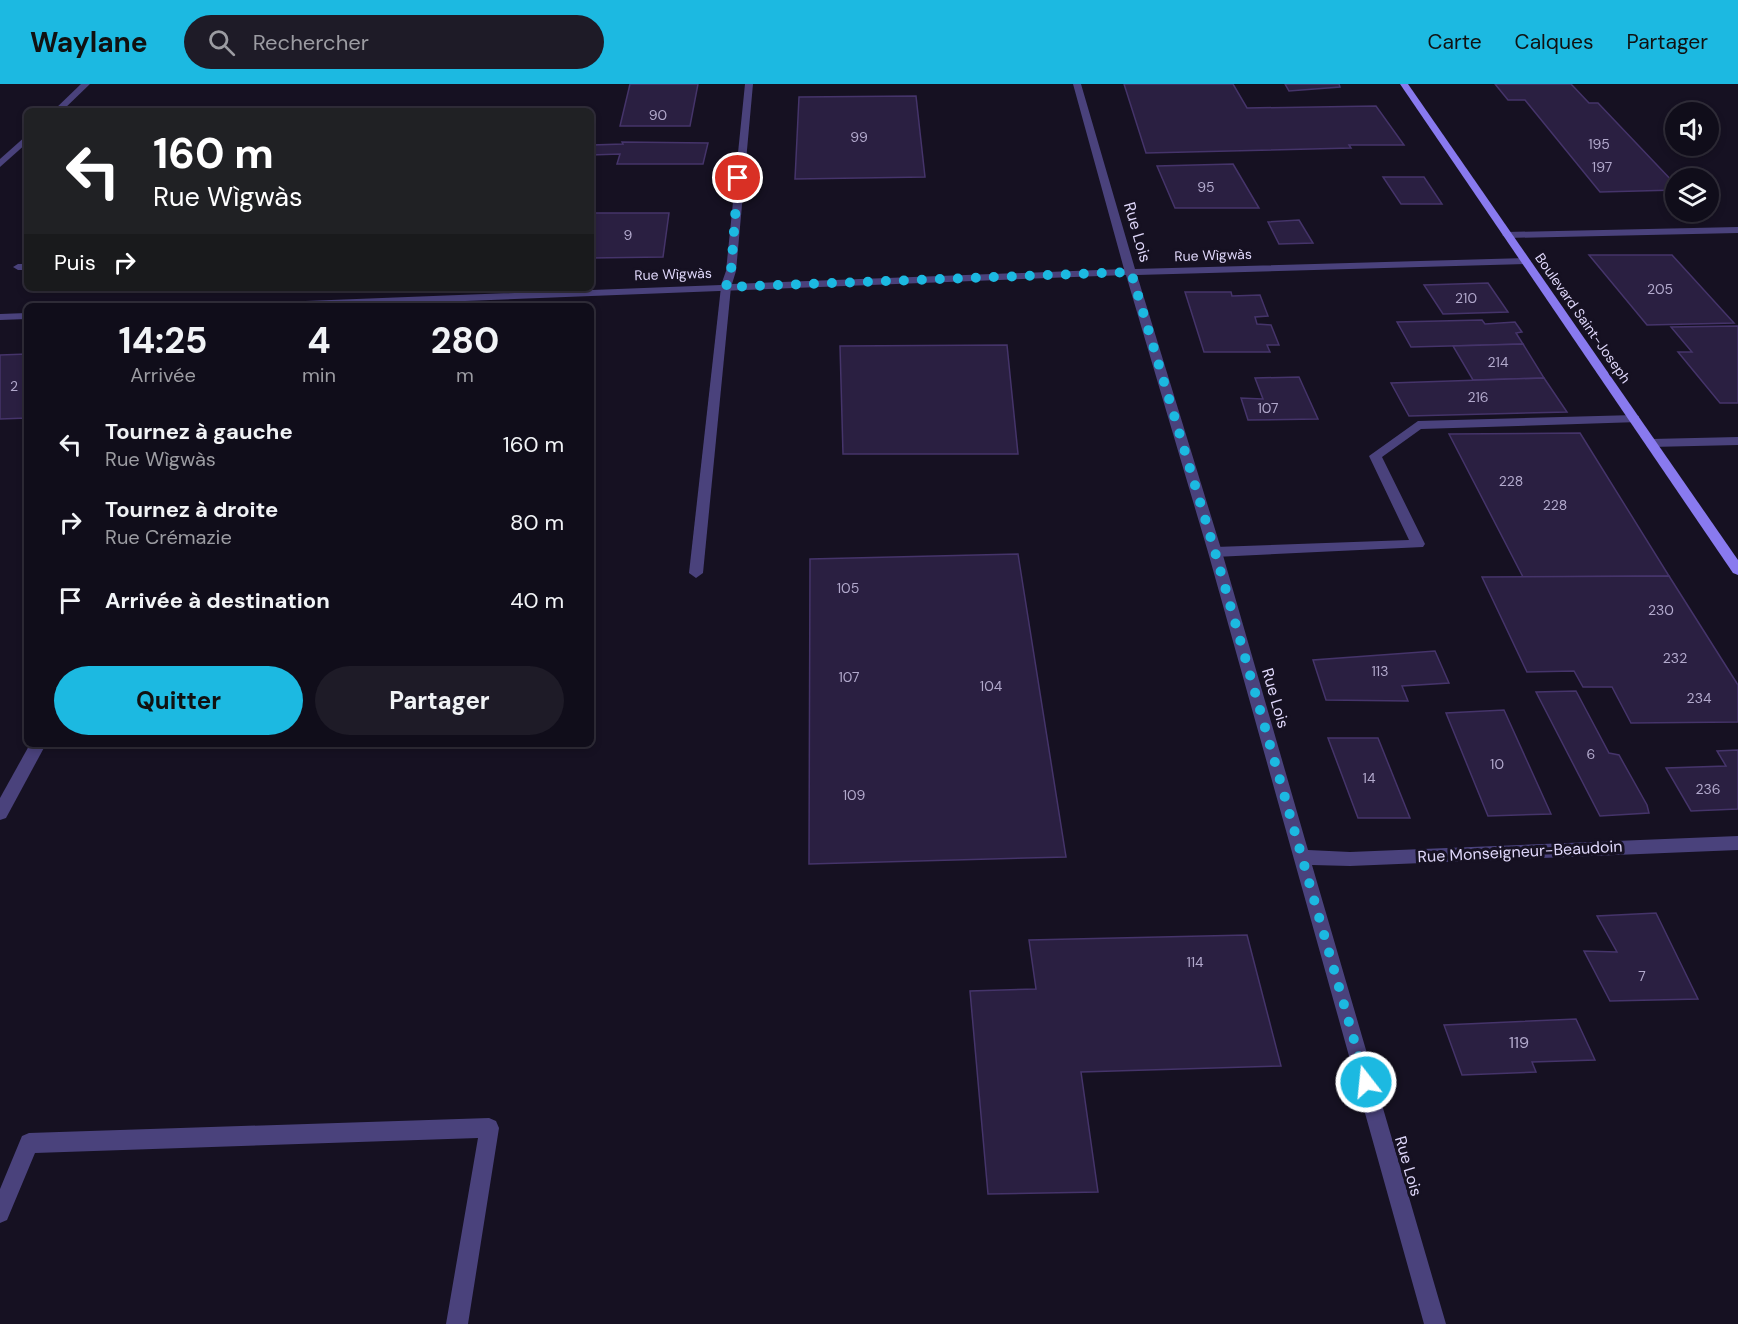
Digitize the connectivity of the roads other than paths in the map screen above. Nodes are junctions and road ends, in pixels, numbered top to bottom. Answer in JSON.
{"nodes":[{"id":1,"x":86,"y":84,"type":"edge"},
{"id":2,"x":749,"y":84,"type":"edge"},
{"id":3,"x":1077,"y":84,"type":"edge"},
{"id":4,"x":1404,"y":84,"type":"edge"},
{"id":5,"x":60,"y":108,"type":"edge"},
{"id":6,"x":24,"y":141,"type":"edge"},
{"id":7,"x":0,"y":164,"type":"edge"},
{"id":8,"x":1738,"y":230,"type":"edge"},
{"id":9,"x":1507,"y":235,"type":"junction"},
{"id":10,"x":1526,"y":261,"type":"junction"},
{"id":11,"x":1131,"y":272,"type":"junction"},
{"id":12,"x":726,"y":287,"type":"junction"},
{"id":13,"x":380,"y":303,"type":"edge"},
{"id":14,"x":24,"y":316,"type":"edge"},
{"id":15,"x":0,"y":317,"type":"edge"},
{"id":16,"x":1635,"y":419,"type":"junction"},
{"id":17,"x":1738,"y":441,"type":"edge"},
{"id":18,"x":1651,"y":443,"type":"junction"},
{"id":19,"x":1215,"y":552,"type":"junction"},
{"id":20,"x":1738,"y":570,"type":"edge"},
{"id":21,"x":696,"y":573,"type":"dead end"},
{"id":22,"x":36,"y":747,"type":"edge"},
{"id":23,"x":0,"y":813,"type":"edge"},
{"id":24,"x":1738,"y":843,"type":"edge"},
{"id":25,"x":1303,"y":857,"type":"junction"},
{"id":26,"x":0,"y":1213,"type":"edge"},
{"id":27,"x":457,"y":1324,"type":"edge"},
{"id":28,"x":1435,"y":1324,"type":"edge"}],
"edges":[{"from":1,"to":5,"type":"street"},
{"from":2,"to":12,"type":"street"},
{"from":3,"to":11,"type":"street","name":"Rue Lois"},
{"from":4,"to":9,"type":"main road","name":"Boulevard Saint-Joseph"},
{"from":6,"to":7,"type":"street"},
{"from":8,"to":9,"type":"street"},
{"from":9,"to":10,"type":"main road","name":"Boulevard Saint-Joseph"},
{"from":10,"to":11,"type":"street","name":"Rue Wìgwàs"},
{"from":10,"to":16,"type":"main road","name":"Boulevard Saint-Joseph"},
{"from":11,"to":12,"type":"street","name":"Rue Wìgwàs"},
{"from":11,"to":19,"type":"street","name":"Rue Lois"},
{"from":12,"to":13,"type":"street","name":"Rue Wìgwàs"},
{"from":12,"to":21,"type":"street"},
{"from":14,"to":15,"type":"street"},
{"from":16,"to":18,"type":"main road","name":"Boulevard Saint-Joseph"},
{"from":16,"to":19,"type":"street"},
{"from":17,"to":18,"type":"street"},
{"from":18,"to":20,"type":"main road","name":"Boulevard Saint-Joseph"},
{"from":19,"to":25,"type":"street","name":"Rue Lois"},
{"from":22,"to":23,"type":"street"},
{"from":24,"to":25,"type":"street","name":"Rue Monseigneur-Beaudoin"},
{"from":25,"to":28,"type":"street","name":"Rue Lois"},
{"from":26,"to":27,"type":"street"}]}
